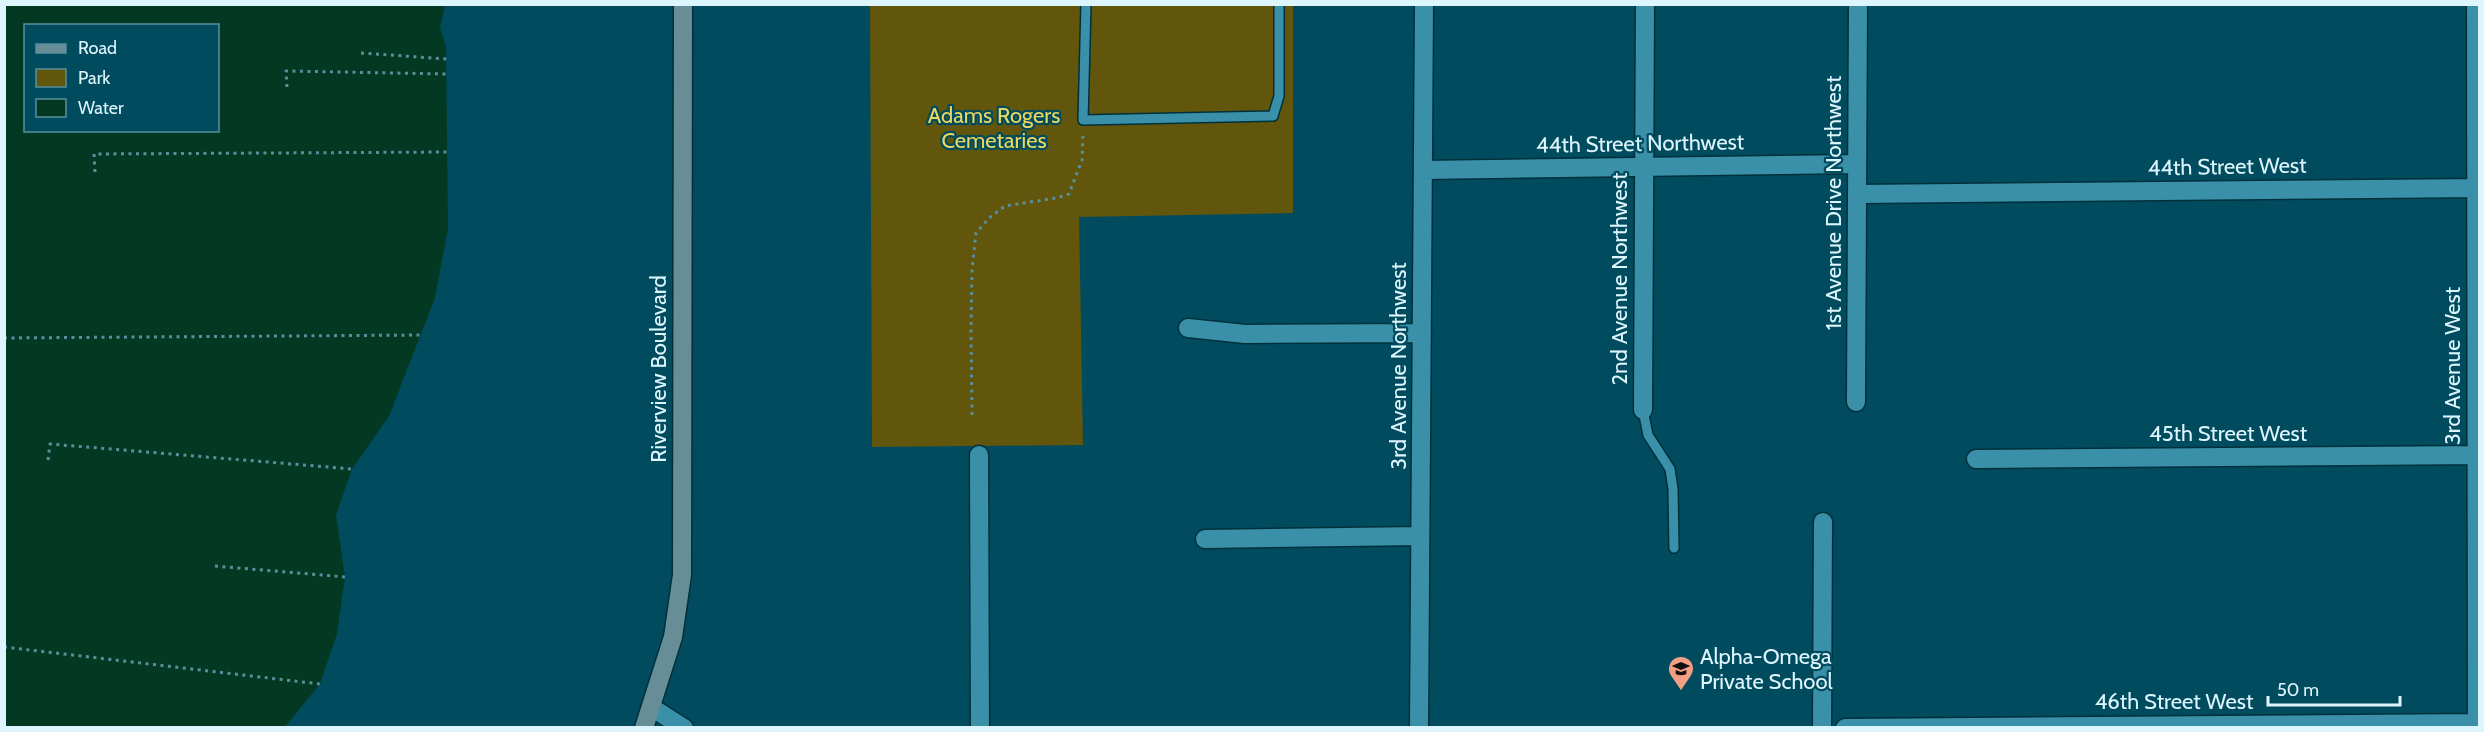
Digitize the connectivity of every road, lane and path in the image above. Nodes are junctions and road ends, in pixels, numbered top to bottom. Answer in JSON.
{"nodes":[{"id":1,"x":683,"y":4,"type":"edge"},
{"id":2,"x":1086,"y":4,"type":"edge"},
{"id":3,"x":1279,"y":4,"type":"edge"},
{"id":4,"x":1424,"y":4,"type":"edge"},
{"id":5,"x":1645,"y":4,"type":"edge"},
{"id":6,"x":1858,"y":4,"type":"edge"},
{"id":7,"x":2476,"y":4,"type":"edge"},
{"id":8,"x":361,"y":53,"type":"dead end"},
{"id":9,"x":447,"y":58,"type":"dead end"},
{"id":10,"x":447,"y":75,"type":"dead end"},
{"id":11,"x":287,"y":87,"type":"dead end"},
{"id":12,"x":1083,"y":120,"type":"junction"},
{"id":13,"x":447,"y":152,"type":"dead end"},
{"id":14,"x":1857,"y":164,"type":"junction"},
{"id":15,"x":1644,"y":166,"type":"junction"},
{"id":16,"x":1423,"y":170,"type":"junction"},
{"id":17,"x":95,"y":172,"type":"dead end"},
{"id":18,"x":2477,"y":188,"type":"edge"},
{"id":19,"x":1857,"y":194,"type":"junction"},
{"id":20,"x":1188,"y":328,"type":"dead end"},
{"id":21,"x":1422,"y":333,"type":"junction"},
{"id":22,"x":422,"y":334,"type":"dead end"},
{"id":23,"x":4,"y":338,"type":"edge"},
{"id":24,"x":1856,"y":402,"type":"dead end"},
{"id":25,"x":1643,"y":410,"type":"joint"},
{"id":26,"x":972,"y":415,"type":"dead end"},
{"id":27,"x":979,"y":455,"type":"dead end"},
{"id":28,"x":2478,"y":455,"type":"edge"},
{"id":29,"x":1976,"y":459,"type":"dead end"},
{"id":30,"x":48,"y":460,"type":"dead end"},
{"id":31,"x":352,"y":470,"type":"dead end"},
{"id":32,"x":1823,"y":522,"type":"dead end"},
{"id":33,"x":1420,"y":536,"type":"junction"},
{"id":34,"x":1205,"y":539,"type":"dead end"},
{"id":35,"x":1674,"y":549,"type":"dead end"},
{"id":36,"x":215,"y":566,"type":"dead end"},
{"id":37,"x":345,"y":577,"type":"dead end"},
{"id":38,"x":4,"y":647,"type":"edge"},
{"id":39,"x":320,"y":684,"type":"dead end"},
{"id":40,"x":651,"y":707,"type":"junction"},
{"id":41,"x":2478,"y":724,"type":"edge"},
{"id":42,"x":1940,"y":727,"type":"edge"},
{"id":43,"x":644,"y":728,"type":"edge"},
{"id":44,"x":684,"y":728,"type":"edge"},
{"id":45,"x":980,"y":728,"type":"edge"},
{"id":46,"x":1419,"y":728,"type":"edge"},
{"id":47,"x":1822,"y":728,"type":"edge"},
{"id":48,"x":1845,"y":728,"type":"edge"}],
"edges":[{"from":1,"to":40,"type":"street","name":"Riverview Boulevard"},
{"from":2,"to":12,"type":"lane"},
{"from":3,"to":12,"type":"lane"},
{"from":4,"to":16,"type":"street","name":"3rd Avenue Northwest"},
{"from":5,"to":15,"type":"street","name":"2nd Avenue Northwest"},
{"from":6,"to":14,"type":"street","name":"1st Avenue Drive Northwest"},
{"from":7,"to":18,"type":"street","name":"3rd Avenue West"},
{"from":8,"to":9,"type":"path"},
{"from":10,"to":11,"type":"path"},
{"from":12,"to":26,"type":"path"},
{"from":13,"to":17,"type":"path"},
{"from":14,"to":15,"type":"street","name":"44th Street Northwest"},
{"from":14,"to":19,"type":"street","name":"1st Avenue Drive Northwest"},
{"from":15,"to":16,"type":"street","name":"44th Street Northwest"},
{"from":15,"to":25,"type":"street","name":"2nd Avenue Northwest"},
{"from":16,"to":21,"type":"street","name":"3rd Avenue Northwest"},
{"from":18,"to":19,"type":"street","name":"44th Street West"},
{"from":18,"to":28,"type":"street","name":"3rd Avenue West"},
{"from":19,"to":24,"type":"street","name":"1st Avenue Drive Northwest"},
{"from":20,"to":21,"type":"street"},
{"from":21,"to":33,"type":"street","name":"3rd Avenue Northwest"},
{"from":22,"to":23,"type":"path"},
{"from":25,"to":35,"type":"lane"},
{"from":27,"to":45,"type":"street"},
{"from":28,"to":29,"type":"street","name":"45th Street West"},
{"from":28,"to":41,"type":"street","name":"3rd Avenue West"},
{"from":30,"to":31,"type":"path"},
{"from":32,"to":47,"type":"street"},
{"from":33,"to":34,"type":"street"},
{"from":33,"to":46,"type":"street","name":"3rd Avenue Northwest"},
{"from":36,"to":37,"type":"path"},
{"from":38,"to":39,"type":"path"},
{"from":40,"to":43,"type":"street","name":"Riverview Boulevard"},
{"from":40,"to":44,"type":"street"},
{"from":41,"to":42,"type":"street","name":"46th Street West"},
{"from":42,"to":48,"type":"street","name":"46th Street West"}]}
